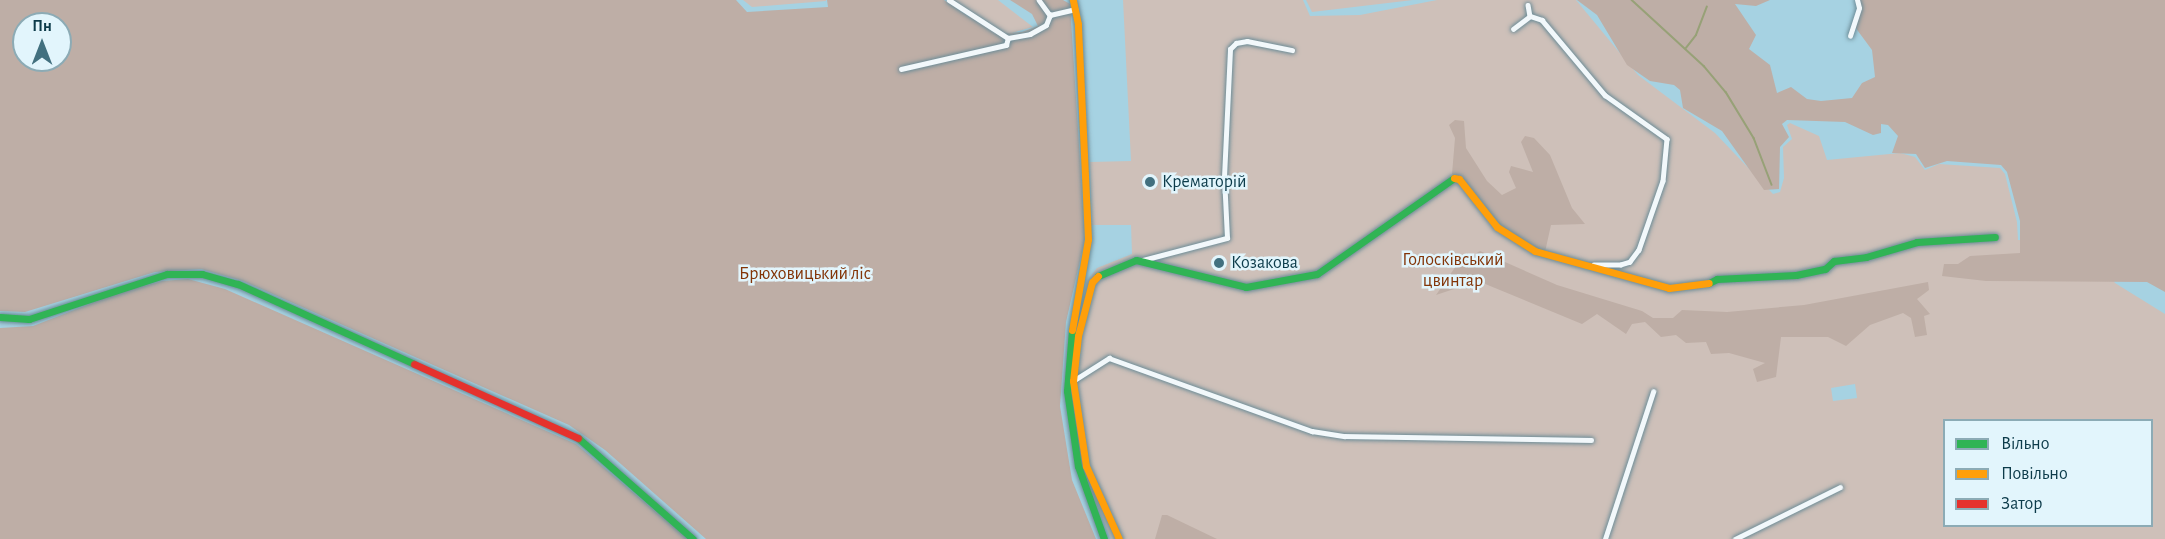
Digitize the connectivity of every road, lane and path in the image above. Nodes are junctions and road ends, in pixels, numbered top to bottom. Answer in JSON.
{"nodes":[{"id":1,"x":949,"y":0,"type":"edge"},
{"id":2,"x":1039,"y":0,"type":"edge"},
{"id":3,"x":1073,"y":0,"type":"edge"},
{"id":4,"x":1857,"y":0,"type":"edge"},
{"id":5,"x":1528,"y":6,"type":"dead end"},
{"id":6,"x":1075,"y":9,"type":"junction"},
{"id":7,"x":1050,"y":15,"type":"junction"},
{"id":8,"x":1530,"y":16,"type":"junction"},
{"id":9,"x":1513,"y":29,"type":"dead end"},
{"id":10,"x":1850,"y":36,"type":"dead end"},
{"id":11,"x":1008,"y":38,"type":"junction"},
{"id":12,"x":1292,"y":50,"type":"dead end"},
{"id":13,"x":901,"y":69,"type":"dead end"},
{"id":14,"x":1995,"y":237,"type":"dead end"},
{"id":15,"x":1141,"y":261,"type":"junction"},
{"id":16,"x":1577,"y":263,"type":"junction"},
{"id":17,"x":0,"y":317,"type":"edge"},
{"id":18,"x":1073,"y":381,"type":"junction"},
{"id":19,"x":1653,"y":392,"type":"dead end"},
{"id":20,"x":1591,"y":440,"type":"dead end"},
{"id":21,"x":1840,"y":487,"type":"dead end"},
{"id":22,"x":693,"y":539,"type":"edge"},
{"id":23,"x":1104,"y":539,"type":"edge"},
{"id":24,"x":1119,"y":539,"type":"edge"},
{"id":25,"x":1605,"y":539,"type":"edge"},
{"id":26,"x":1735,"y":539,"type":"edge"}],
"edges":[{"from":1,"to":11,"type":"street"},
{"from":2,"to":7,"type":"street"},
{"from":3,"to":6,"type":"street"},
{"from":4,"to":10,"type":"street"},
{"from":5,"to":8,"type":"street"},
{"from":6,"to":7,"type":"street"},
{"from":6,"to":23,"type":"street"},
{"from":7,"to":11,"type":"street"},
{"from":8,"to":9,"type":"street"},
{"from":8,"to":16,"type":"street"},
{"from":11,"to":13,"type":"street"},
{"from":12,"to":15,"type":"street"},
{"from":14,"to":16,"type":"street"},
{"from":15,"to":16,"type":"street"},
{"from":15,"to":18,"type":"street"},
{"from":17,"to":22,"type":"street"},
{"from":18,"to":20,"type":"street"},
{"from":18,"to":24,"type":"street"},
{"from":19,"to":25,"type":"street"},
{"from":21,"to":26,"type":"street"}]}
